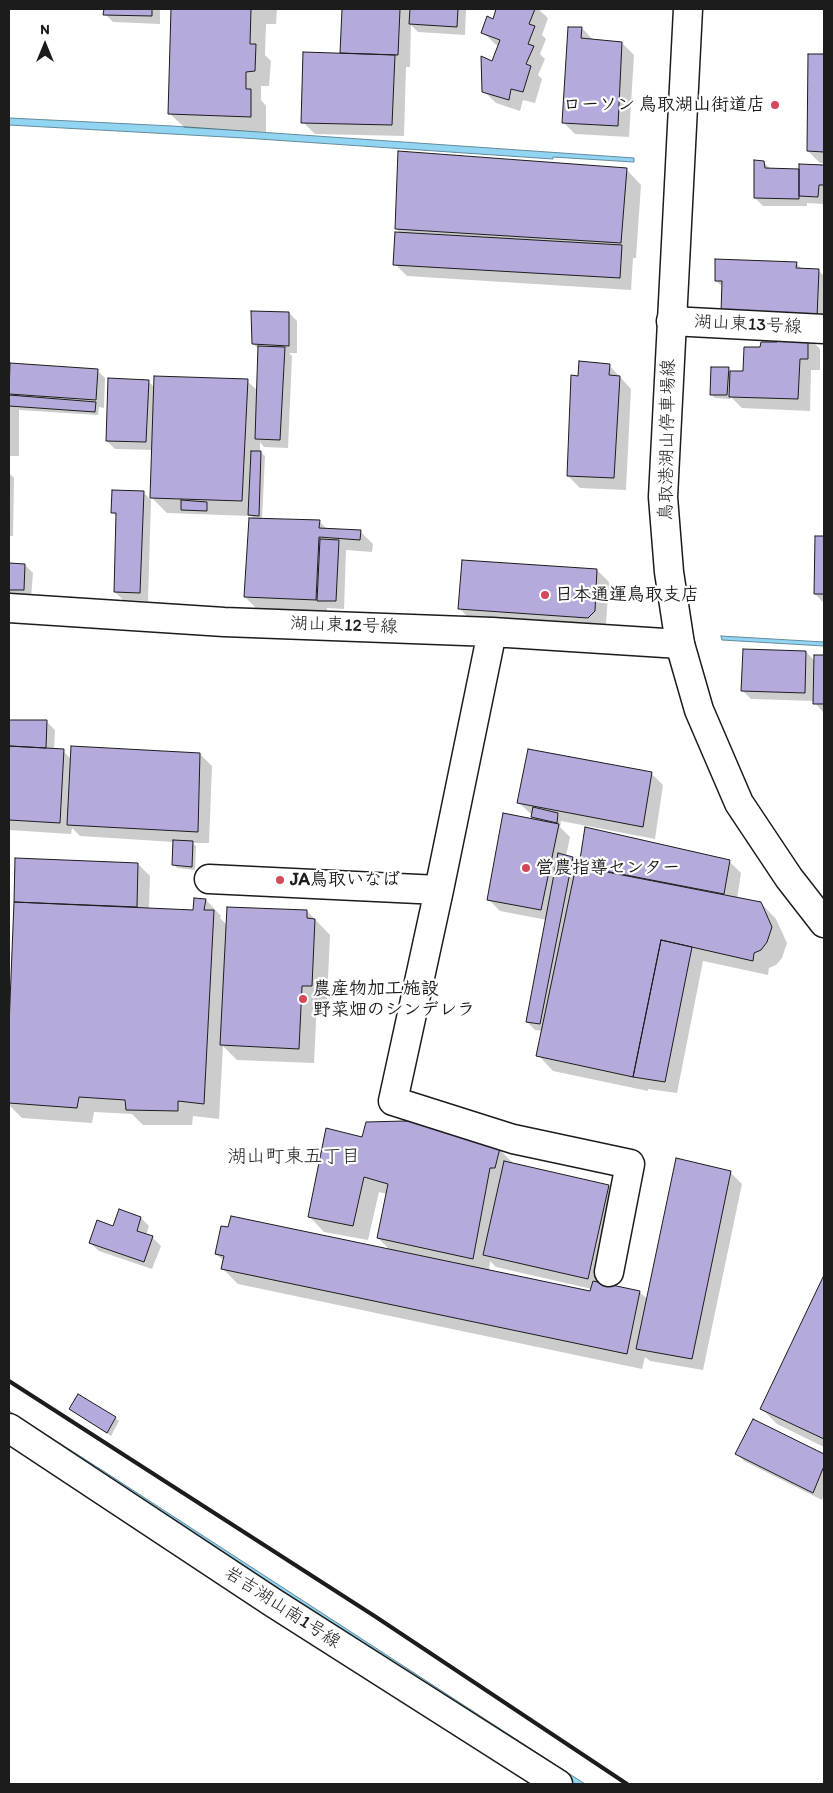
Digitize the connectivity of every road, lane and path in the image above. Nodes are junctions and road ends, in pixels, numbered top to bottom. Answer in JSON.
{"nodes":[{"id":1,"x":688,"y":9,"type":"edge"},
{"id":2,"x":671,"y":321,"type":"junction"},
{"id":3,"x":824,"y":329,"type":"edge"},
{"id":4,"x":9,"y":608,"type":"edge"},
{"id":5,"x":492,"y":632,"type":"junction"},
{"id":6,"x":680,"y":644,"type":"junction"},
{"id":7,"x":209,"y":879,"type":"dead end"},
{"id":8,"x":439,"y":890,"type":"junction"},
{"id":9,"x":824,"y":923,"type":"edge"},
{"id":10,"x":609,"y":1272,"type":"dead end"},
{"id":11,"x":9,"y":1428,"type":"edge"},
{"id":12,"x":558,"y":1784,"type":"edge"}],
"edges":[{"from":1,"to":2,"type":"street","name":"鳥取港湖山停車場線"},
{"from":2,"to":3,"type":"street","name":"湖山東13号線"},
{"from":2,"to":6,"type":"street","name":"鳥取港湖山停車場線"},
{"from":4,"to":5,"type":"street","name":"湖山東12号線"},
{"from":5,"to":6,"type":"street","name":"湖山東12号線"},
{"from":5,"to":8,"type":"street"},
{"from":6,"to":9,"type":"street","name":"鳥取港湖山停車場線"},
{"from":7,"to":8,"type":"street"},
{"from":8,"to":10,"type":"street"},
{"from":11,"to":12,"type":"street","name":"岩吉湖山南1号線"}]}
